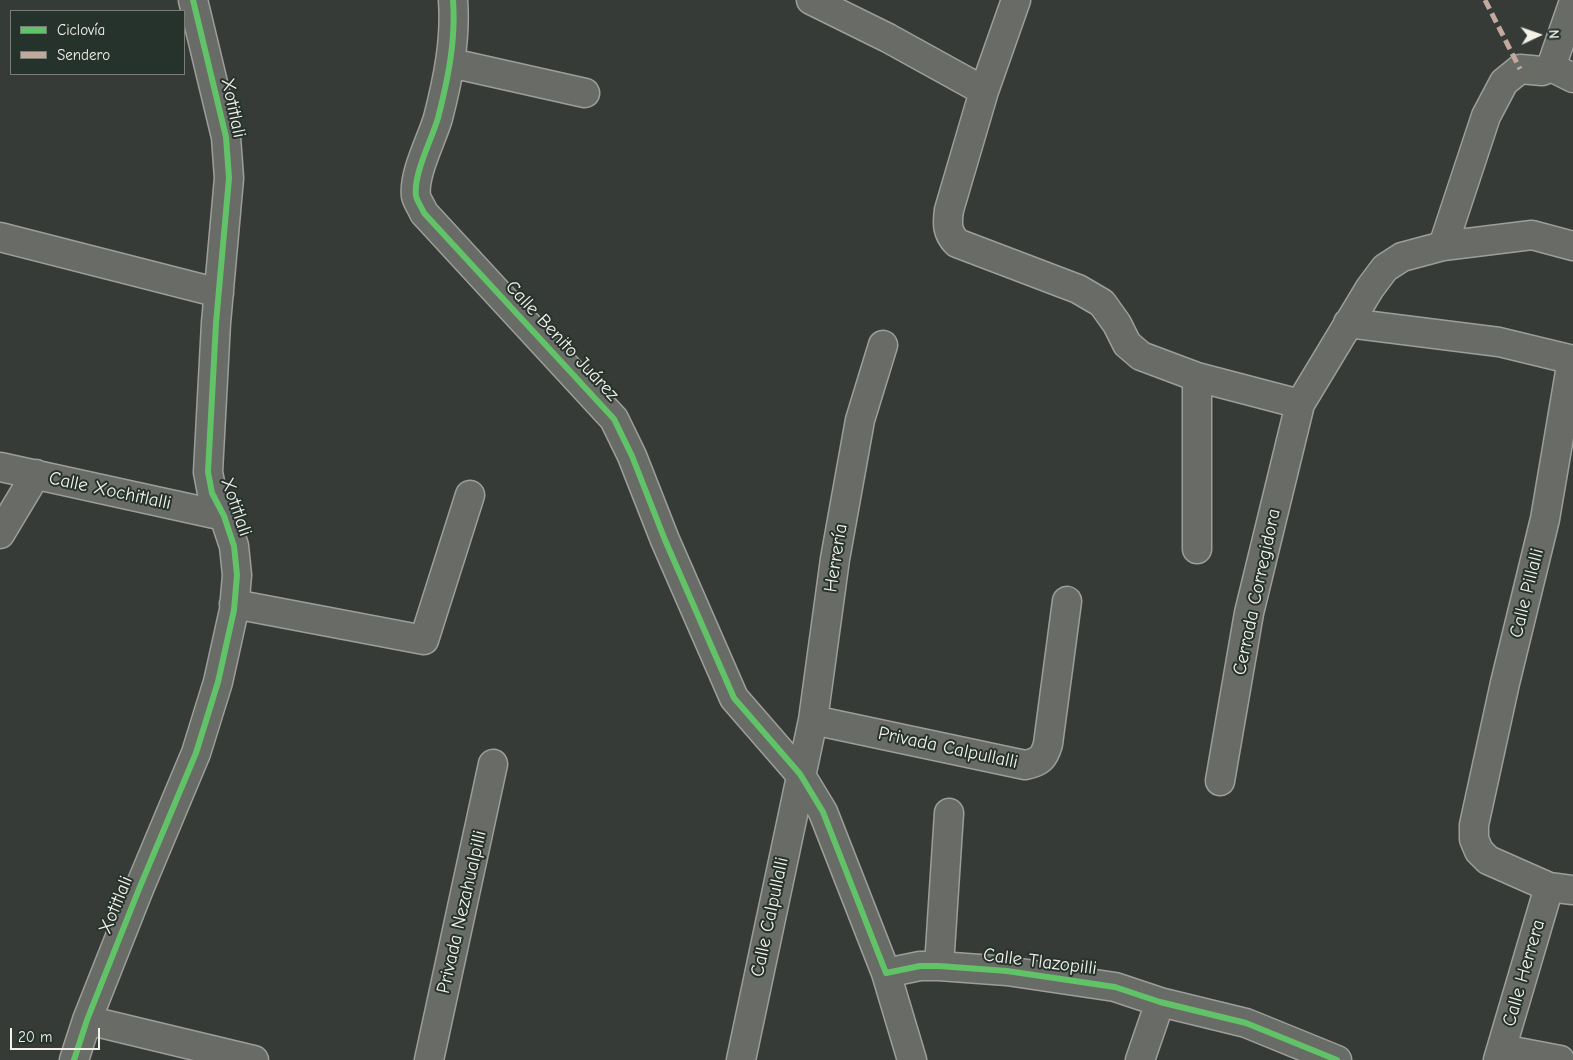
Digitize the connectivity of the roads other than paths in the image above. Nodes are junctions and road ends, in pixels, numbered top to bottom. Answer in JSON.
{"nodes":[{"id":1,"x":193,"y":0,"type":"edge"},
{"id":2,"x":453,"y":0,"type":"edge"},
{"id":3,"x":811,"y":0,"type":"edge"},
{"id":4,"x":1016,"y":0,"type":"edge"},
{"id":5,"x":1573,"y":4,"type":"edge"},
{"id":6,"x":450,"y":63,"type":"junction"},
{"id":7,"x":1562,"y":73,"type":"edge"},
{"id":8,"x":984,"y":91,"type":"junction"},
{"id":9,"x":584,"y":93,"type":"dead end"},
{"id":10,"x":0,"y":237,"type":"edge"},
{"id":11,"x":1443,"y":246,"type":"junction"},
{"id":12,"x":1573,"y":246,"type":"edge"},
{"id":13,"x":218,"y":293,"type":"junction"},
{"id":14,"x":1348,"y":323,"type":"junction"},
{"id":15,"x":884,"y":345,"type":"dead end"},
{"id":16,"x":1572,"y":360,"type":"edge"},
{"id":17,"x":1197,"y":377,"type":"junction"},
{"id":18,"x":1300,"y":404,"type":"junction"},
{"id":19,"x":0,"y":467,"type":"edge"},
{"id":20,"x":36,"y":474,"type":"junction"},
{"id":21,"x":470,"y":495,"type":"dead end"},
{"id":22,"x":224,"y":516,"type":"junction"},
{"id":23,"x":0,"y":534,"type":"edge"},
{"id":24,"x":1197,"y":549,"type":"dead end"},
{"id":25,"x":1067,"y":601,"type":"dead end"},
{"id":26,"x":234,"y":604,"type":"junction"},
{"id":27,"x":813,"y":720,"type":"junction"},
{"id":28,"x":493,"y":764,"type":"dead end"},
{"id":29,"x":800,"y":774,"type":"junction"},
{"id":30,"x":1220,"y":781,"type":"dead end"},
{"id":31,"x":949,"y":813,"type":"dead end"},
{"id":32,"x":1561,"y":888,"type":"edge"},
{"id":33,"x":939,"y":966,"type":"junction"},
{"id":34,"x":886,"y":973,"type":"junction"},
{"id":35,"x":1160,"y":1002,"type":"junction"},
{"id":36,"x":88,"y":1020,"type":"junction"},
{"id":37,"x":1500,"y":1054,"type":"edge"},
{"id":38,"x":74,"y":1060,"type":"edge"},
{"id":39,"x":254,"y":1060,"type":"edge"},
{"id":40,"x":429,"y":1060,"type":"edge"},
{"id":41,"x":741,"y":1060,"type":"edge"},
{"id":42,"x":912,"y":1060,"type":"edge"},
{"id":43,"x":1140,"y":1060,"type":"edge"},
{"id":44,"x":1337,"y":1060,"type":"edge"},
{"id":45,"x":1560,"y":1060,"type":"edge"}],
"edges":[{"from":1,"to":13,"type":"street","name":"Xotitlali"},
{"from":2,"to":6,"type":"street","name":"Calle Benito Juárez"},
{"from":3,"to":8,"type":"street"},
{"from":4,"to":8,"type":"street"},
{"from":5,"to":7,"type":"street"},
{"from":6,"to":9,"type":"street"},
{"from":6,"to":29,"type":"street","name":"Calle Benito Juárez"},
{"from":7,"to":11,"type":"street"},
{"from":8,"to":17,"type":"street"},
{"from":10,"to":13,"type":"street"},
{"from":11,"to":12,"type":"street","name":"Cerrada Corregidora"},
{"from":11,"to":14,"type":"street","name":"Cerrada Corregidora"},
{"from":13,"to":22,"type":"street","name":"Xotitlali"},
{"from":14,"to":16,"type":"street"},
{"from":14,"to":18,"type":"street","name":"Cerrada Corregidora"},
{"from":15,"to":27,"type":"street","name":"Herrería"},
{"from":16,"to":32,"type":"street","name":"Calle Pillalli"},
{"from":17,"to":18,"type":"street"},
{"from":17,"to":24,"type":"street"},
{"from":18,"to":30,"type":"street","name":"Cerrada Corregidora"},
{"from":19,"to":20,"type":"street"},
{"from":20,"to":22,"type":"street","name":"Calle Xochitlalli"},
{"from":20,"to":23,"type":"street","name":"Calle Xochitlalli"},
{"from":21,"to":26,"type":"street"},
{"from":22,"to":26,"type":"street","name":"Xotitlali"},
{"from":25,"to":27,"type":"street","name":"Privada Calpullalli"},
{"from":26,"to":36,"type":"street","name":"Xotitlali"},
{"from":27,"to":29,"type":"street","name":"Herrería"},
{"from":28,"to":40,"type":"street","name":"Privada Nezahualpilli"},
{"from":29,"to":34,"type":"street"},
{"from":29,"to":41,"type":"street","name":"Calle Calpullalli"},
{"from":31,"to":33,"type":"street"},
{"from":32,"to":37,"type":"street","name":"Calle Herrera"},
{"from":33,"to":34,"type":"street","name":"Calle Tlazopilli"},
{"from":33,"to":35,"type":"street","name":"Calle Tlazopilli"},
{"from":34,"to":42,"type":"street"},
{"from":35,"to":43,"type":"street"},
{"from":35,"to":44,"type":"street","name":"Calle Tlazopilli"},
{"from":36,"to":38,"type":"street","name":"Xotitlali"},
{"from":36,"to":39,"type":"street"},
{"from":37,"to":45,"type":"street"}]}
